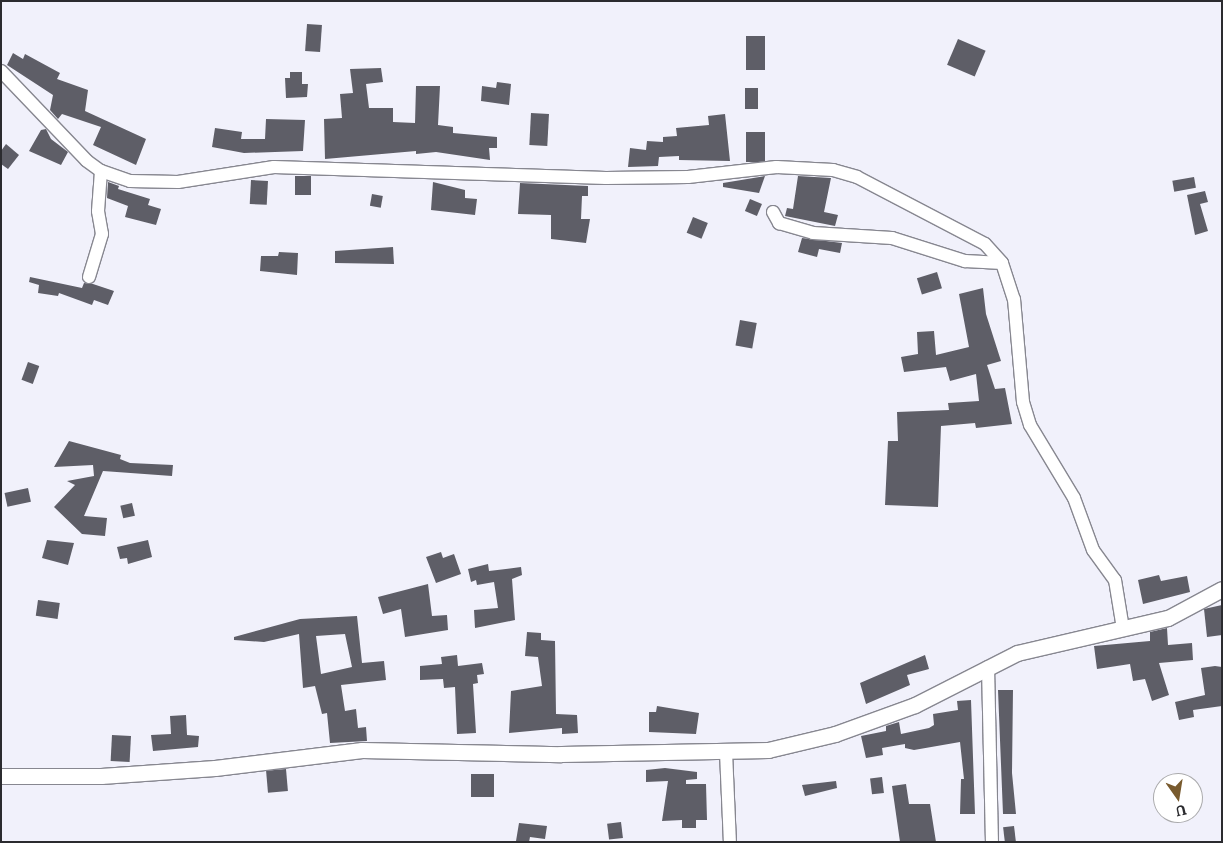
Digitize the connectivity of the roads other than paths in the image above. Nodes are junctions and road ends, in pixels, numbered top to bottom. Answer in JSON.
{"nodes":[{"id":1,"x":1,"y":72,"type":"edge"},
{"id":2,"x":101,"y":170,"type":"junction"},
{"id":3,"x":773,"y":212,"type":"dead end"},
{"id":4,"x":1002,"y":263,"type":"junction"},
{"id":5,"x":89,"y":277,"type":"dead end"},
{"id":6,"x":1222,"y":589,"type":"edge"},
{"id":7,"x":1123,"y":629,"type":"junction"},
{"id":8,"x":988,"y":667,"type":"junction"},
{"id":9,"x":726,"y":752,"type":"junction"},
{"id":10,"x":1,"y":776,"type":"edge"},
{"id":11,"x":730,"y":842,"type":"edge"},
{"id":12,"x":992,"y":842,"type":"edge"}],
"edges":[{"from":1,"to":2,"type":"street"},
{"from":2,"to":4,"type":"street"},
{"from":2,"to":5,"type":"street"},
{"from":3,"to":4,"type":"street"},
{"from":4,"to":7,"type":"street"},
{"from":6,"to":7,"type":"street"},
{"from":7,"to":8,"type":"street"},
{"from":8,"to":9,"type":"street"},
{"from":8,"to":12,"type":"street"},
{"from":9,"to":10,"type":"street"},
{"from":9,"to":11,"type":"street"}]}
